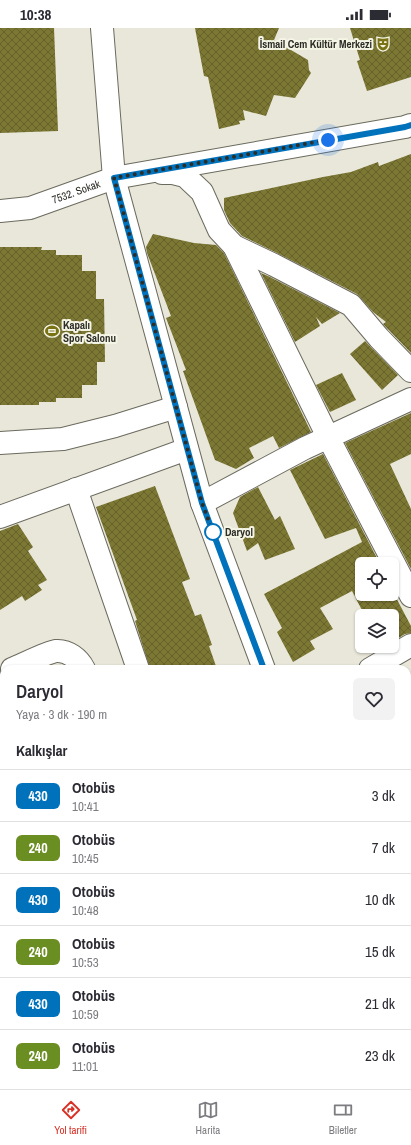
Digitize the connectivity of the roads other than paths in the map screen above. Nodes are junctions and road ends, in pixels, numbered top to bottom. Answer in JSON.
{"nodes":[{"id":1,"x":102,"y":28,"type":"edge"},
{"id":2,"x":411,"y":124,"type":"edge"},
{"id":3,"x":114,"y":178,"type":"junction"},
{"id":4,"x":0,"y":211,"type":"edge"},
{"id":5,"x":234,"y":246,"type":"junction"},
{"id":6,"x":411,"y":371,"type":"edge"},
{"id":7,"x":411,"y":399,"type":"edge"},
{"id":8,"x":176,"y":407,"type":"junction"},
{"id":9,"x":328,"y":437,"type":"junction"},
{"id":10,"x":0,"y":443,"type":"edge"},
{"id":11,"x":187,"y":449,"type":"junction"},
{"id":12,"x":76,"y":489,"type":"junction"},
{"id":13,"x":202,"y":503,"type":"junction"},
{"id":14,"x":0,"y":517,"type":"edge"},
{"id":15,"x":411,"y":596,"type":"edge"},
{"id":16,"x":411,"y":645,"type":"edge"},
{"id":17,"x":22,"y":665,"type":"edge"},
{"id":18,"x":81,"y":665,"type":"edge"},
{"id":19,"x":137,"y":665,"type":"edge"},
{"id":20,"x":263,"y":665,"type":"edge"},
{"id":21,"x":377,"y":665,"type":"edge"}],
"edges":[{"from":1,"to":3,"type":"street"},
{"from":2,"to":3,"type":"street","name":"7532. Sokak"},
{"from":3,"to":4,"type":"street","name":"7532. Sokak"},
{"from":3,"to":5,"type":"street"},
{"from":3,"to":8,"type":"street"},
{"from":5,"to":6,"type":"street"},
{"from":5,"to":9,"type":"street"},
{"from":7,"to":9,"type":"street"},
{"from":8,"to":10,"type":"street"},
{"from":8,"to":11,"type":"street"},
{"from":9,"to":13,"type":"street"},
{"from":9,"to":15,"type":"street"},
{"from":11,"to":12,"type":"street"},
{"from":11,"to":13,"type":"street"},
{"from":12,"to":14,"type":"street"},
{"from":12,"to":19,"type":"street"},
{"from":13,"to":20,"type":"street"},
{"from":16,"to":21,"type":"street"},
{"from":17,"to":18,"type":"street"}]}
